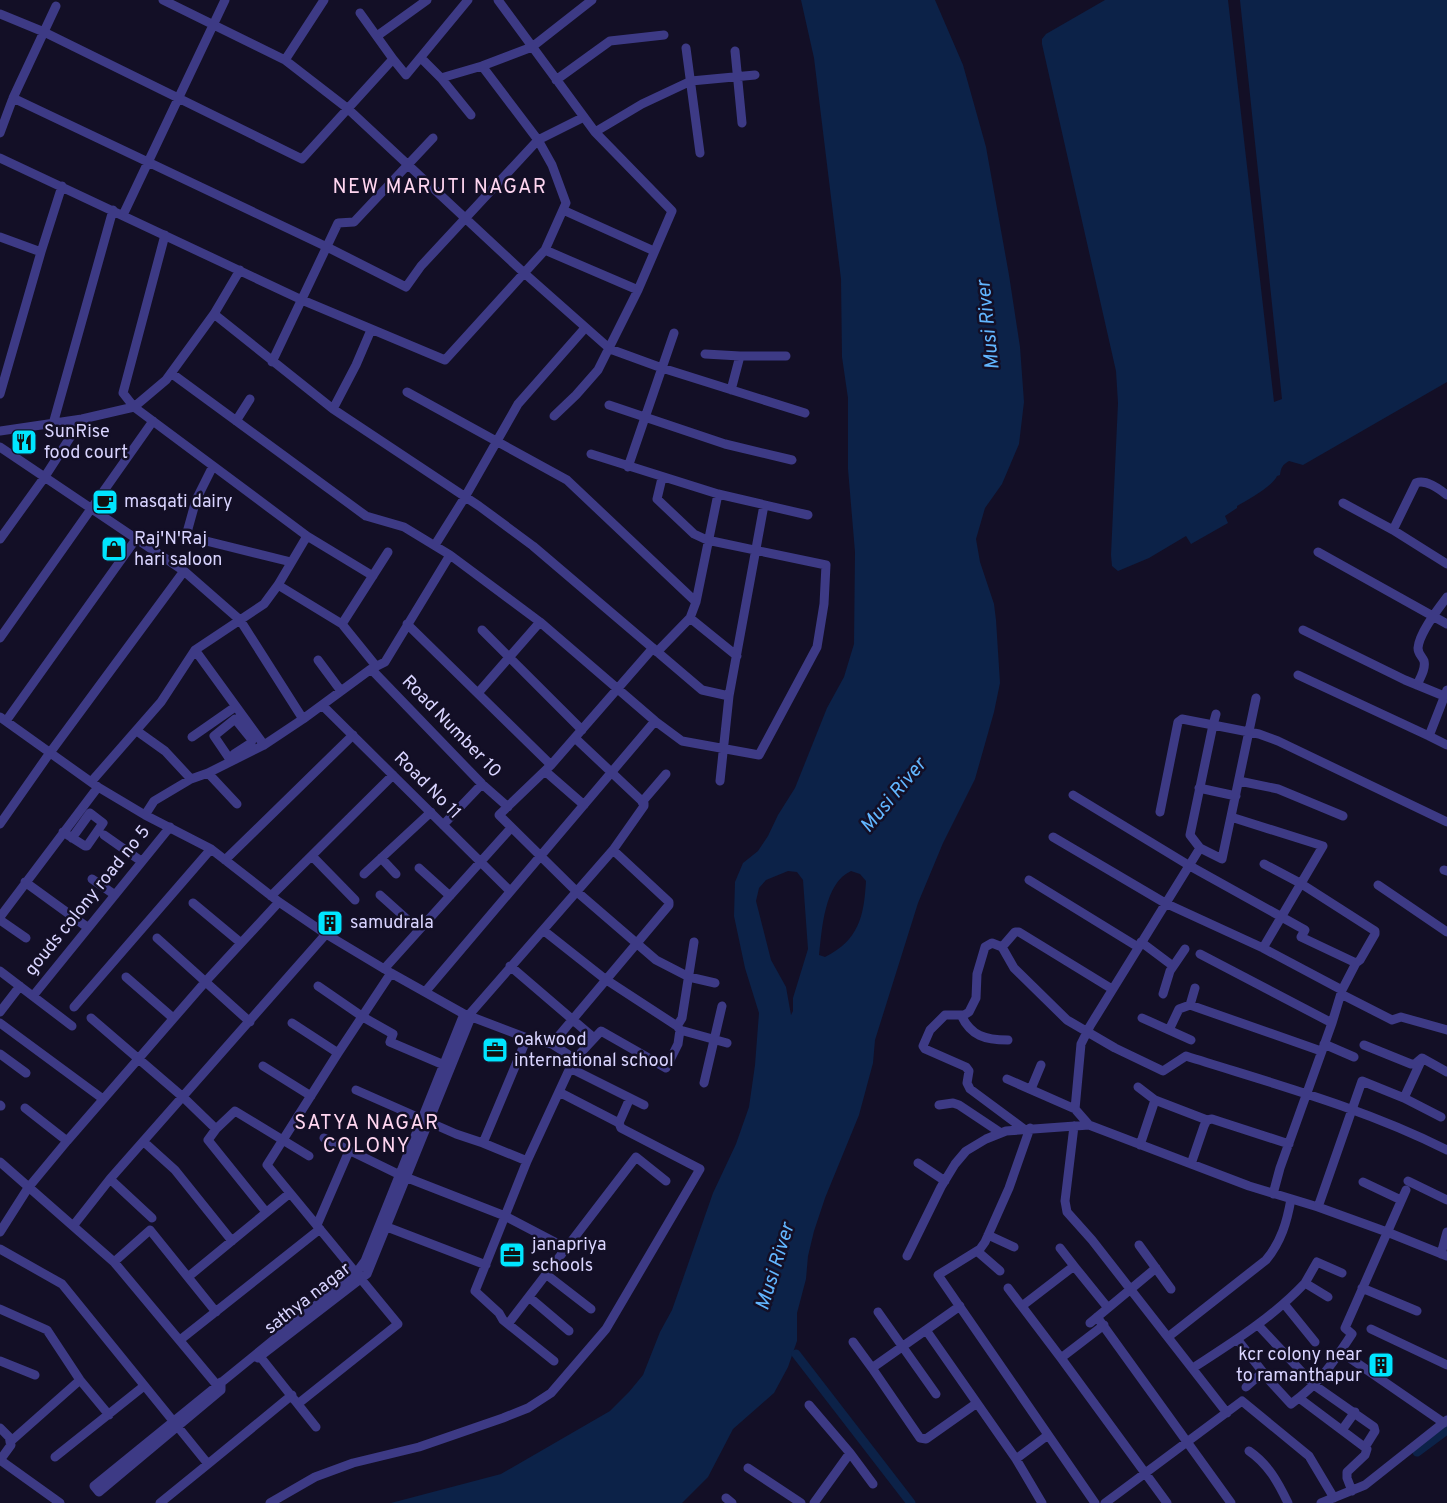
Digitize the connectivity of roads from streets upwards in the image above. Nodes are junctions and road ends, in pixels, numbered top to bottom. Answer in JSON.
{"nodes":[{"id":1,"x":162,"y":0,"type":"edge"},
{"id":2,"x":225,"y":0,"type":"edge"},
{"id":3,"x":311,"y":0,"type":"edge"},
{"id":4,"x":428,"y":0,"type":"edge"},
{"id":5,"x":468,"y":0,"type":"edge"},
{"id":6,"x":498,"y":0,"type":"edge"},
{"id":7,"x":592,"y":0,"type":"edge"},
{"id":8,"x":321,"y":4,"type":"edge"},
{"id":9,"x":56,"y":6,"type":"dead end"},
{"id":10,"x":360,"y":12,"type":"dead end"},
{"id":11,"x":0,"y":14,"type":"edge"},
{"id":12,"x":213,"y":24,"type":"junction"},
{"id":13,"x":44,"y":32,"type":"junction"},
{"id":14,"x":664,"y":35,"type":"dead end"},
{"id":15,"x":377,"y":36,"type":"junction"},
{"id":16,"x":532,"y":47,"type":"junction"},
{"id":17,"x":686,"y":48,"type":"dead end"},
{"id":18,"x":735,"y":51,"type":"dead end"},
{"id":19,"x":421,"y":58,"type":"junction"},
{"id":20,"x":393,"y":59,"type":"junction"},
{"id":21,"x":285,"y":60,"type":"junction"},
{"id":22,"x":482,"y":66,"type":"junction"},
{"id":23,"x":755,"y":75,"type":"dead end"},
{"id":24,"x":737,"y":77,"type":"junction"},
{"id":25,"x":441,"y":78,"type":"junction"},
{"id":26,"x":556,"y":80,"type":"junction"},
{"id":27,"x":691,"y":81,"type":"junction"},
{"id":28,"x":13,"y":98,"type":"junction"},
{"id":29,"x":178,"y":98,"type":"junction"},
{"id":30,"x":347,"y":108,"type":"junction"},
{"id":31,"x":3,"y":114,"type":"edge"},
{"id":32,"x":471,"y":115,"type":"dead end"},
{"id":33,"x":584,"y":117,"type":"junction"},
{"id":34,"x":742,"y":123,"type":"dead end"},
{"id":35,"x":595,"y":132,"type":"junction"},
{"id":36,"x":0,"y":133,"type":"edge"},
{"id":37,"x":434,"y":138,"type":"dead end"},
{"id":38,"x":538,"y":140,"type":"junction"},
{"id":39,"x":700,"y":153,"type":"dead end"},
{"id":40,"x":0,"y":158,"type":"edge"},
{"id":41,"x":149,"y":162,"type":"junction"},
{"id":42,"x":407,"y":165,"type":"junction"},
{"id":43,"x":62,"y":186,"type":"junction"},
{"id":44,"x":113,"y":210,"type":"junction"},
{"id":45,"x":563,"y":210,"type":"junction"},
{"id":46,"x":123,"y":215,"type":"junction"},
{"id":47,"x":466,"y":219,"type":"junction"},
{"id":48,"x":165,"y":235,"type":"junction"},
{"id":49,"x":0,"y":237,"type":"edge"},
{"id":50,"x":327,"y":247,"type":"junction"},
{"id":51,"x":545,"y":250,"type":"junction"},
{"id":52,"x":654,"y":250,"type":"junction"},
{"id":53,"x":41,"y":252,"type":"junction"},
{"id":54,"x":240,"y":270,"type":"junction"},
{"id":55,"x":523,"y":272,"type":"junction"},
{"id":56,"x":638,"y":290,"type":"junction"},
{"id":57,"x":302,"y":300,"type":"junction"},
{"id":58,"x":214,"y":314,"type":"junction"},
{"id":59,"x":585,"y":328,"type":"junction"},
{"id":60,"x":371,"y":330,"type":"junction"},
{"id":61,"x":674,"y":333,"type":"dead end"},
{"id":62,"x":610,"y":349,"type":"junction"},
{"id":63,"x":705,"y":354,"type":"dead end"},
{"id":64,"x":740,"y":356,"type":"junction"},
{"id":65,"x":786,"y":356,"type":"dead end"},
{"id":66,"x":272,"y":362,"type":"junction"},
{"id":67,"x":662,"y":368,"type":"junction"},
{"id":68,"x":171,"y":373,"type":"junction"},
{"id":69,"x":730,"y":390,"type":"junction"},
{"id":70,"x":407,"y":392,"type":"dead end"},
{"id":71,"x":123,"y":393,"type":"junction"},
{"id":72,"x":0,"y":394,"type":"edge"},
{"id":73,"x":250,"y":399,"type":"dead end"},
{"id":74,"x":609,"y":405,"type":"dead end"},
{"id":75,"x":134,"y":407,"type":"junction"},
{"id":76,"x":333,"y":409,"type":"junction"},
{"id":77,"x":117,"y":410,"type":"junction"},
{"id":78,"x":805,"y":413,"type":"dead end"},
{"id":79,"x":554,"y":416,"type":"dead end"},
{"id":80,"x":645,"y":418,"type":"junction"},
{"id":81,"x":82,"y":419,"type":"junction"},
{"id":82,"x":153,"y":421,"type":"junction"},
{"id":83,"x":236,"y":421,"type":"junction"},
{"id":84,"x":53,"y":423,"type":"junction"},
{"id":85,"x":0,"y":431,"type":"edge"},
{"id":86,"x":495,"y":442,"type":"junction"},
{"id":87,"x":0,"y":447,"type":"edge"},
{"id":88,"x":591,"y":454,"type":"dead end"},
{"id":89,"x":792,"y":460,"type":"dead end"},
{"id":90,"x":213,"y":466,"type":"junction"},
{"id":91,"x":628,"y":467,"type":"junction"},
{"id":92,"x":44,"y":478,"type":"junction"},
{"id":93,"x":662,"y":478,"type":"junction"},
{"id":94,"x":718,"y":494,"type":"junction"},
{"id":95,"x":1447,"y":495,"type":"edge"},
{"id":96,"x":465,"y":497,"type":"junction"},
{"id":97,"x":1343,"y":503,"type":"dead end"},
{"id":98,"x":765,"y":505,"type":"junction"},
{"id":99,"x":92,"y":509,"type":"junction"},
{"id":100,"x":808,"y":515,"type":"dead end"},
{"id":101,"x":1393,"y":530,"type":"junction"},
{"id":102,"x":308,"y":536,"type":"junction"},
{"id":103,"x":0,"y":539,"type":"edge"},
{"id":104,"x":136,"y":539,"type":"junction"},
{"id":105,"x":707,"y":540,"type":"junction"},
{"id":106,"x":435,"y":545,"type":"junction"},
{"id":107,"x":756,"y":550,"type":"junction"},
{"id":108,"x":388,"y":552,"type":"dead end"},
{"id":109,"x":1318,"y":552,"type":"dead end"},
{"id":110,"x":450,"y":555,"type":"junction"},
{"id":111,"x":291,"y":562,"type":"junction"},
{"id":112,"x":1447,"y":564,"type":"edge"},
{"id":113,"x":184,"y":571,"type":"junction"},
{"id":114,"x":373,"y":576,"type":"junction"},
{"id":115,"x":278,"y":585,"type":"junction"},
{"id":116,"x":1447,"y":597,"type":"edge"},
{"id":117,"x":696,"y":602,"type":"junction"},
{"id":118,"x":1433,"y":617,"type":"junction"},
{"id":119,"x":690,"y":618,"type":"junction"},
{"id":120,"x":240,"y":620,"type":"junction"},
{"id":121,"x":540,"y":622,"type":"junction"},
{"id":122,"x":342,"y":624,"type":"junction"},
{"id":123,"x":407,"y":624,"type":"junction"},
{"id":124,"x":1447,"y":624,"type":"edge"},
{"id":125,"x":483,"y":630,"type":"dead end"},
{"id":126,"x":1303,"y":630,"type":"dead end"},
{"id":127,"x":0,"y":638,"type":"edge"},
{"id":128,"x":195,"y":650,"type":"junction"},
{"id":129,"x":655,"y":650,"type":"junction"},
{"id":130,"x":737,"y":656,"type":"junction"},
{"id":131,"x":511,"y":658,"type":"junction"},
{"id":132,"x":318,"y":660,"type":"dead end"},
{"id":133,"x":373,"y":667,"type":"junction"},
{"id":134,"x":1298,"y":675,"type":"dead end"},
{"id":135,"x":1417,"y":685,"type":"junction"},
{"id":136,"x":341,"y":690,"type":"junction"},
{"id":137,"x":618,"y":690,"type":"junction"},
{"id":138,"x":478,"y":693,"type":"junction"},
{"id":139,"x":1445,"y":693,"type":"edge"},
{"id":140,"x":729,"y":696,"type":"junction"},
{"id":141,"x":1256,"y":698,"type":"dead end"},
{"id":142,"x":322,"y":705,"type":"junction"},
{"id":143,"x":236,"y":706,"type":"junction"},
{"id":144,"x":1443,"y":707,"type":"edge"},
{"id":145,"x":1216,"y":714,"type":"dead end"},
{"id":146,"x":3,"y":719,"type":"edge"},
{"id":147,"x":303,"y":719,"type":"junction"},
{"id":148,"x":655,"y":721,"type":"junction"},
{"id":149,"x":1213,"y":726,"type":"junction"},
{"id":150,"x":582,"y":730,"type":"junction"},
{"id":151,"x":137,"y":731,"type":"junction"},
{"id":152,"x":1249,"y":732,"type":"junction"},
{"id":153,"x":252,"y":735,"type":"junction"},
{"id":154,"x":353,"y":735,"type":"junction"},
{"id":155,"x":1428,"y":736,"type":"junction"},
{"id":156,"x":192,"y":737,"type":"dead end"},
{"id":157,"x":575,"y":738,"type":"junction"},
{"id":158,"x":264,"y":745,"type":"junction"},
{"id":159,"x":1447,"y":745,"type":"edge"},
{"id":160,"x":722,"y":747,"type":"junction"},
{"id":161,"x":49,"y":753,"type":"junction"},
{"id":162,"x":230,"y":760,"type":"junction"},
{"id":163,"x":548,"y":768,"type":"junction"},
{"id":164,"x":612,"y":771,"type":"junction"},
{"id":165,"x":208,"y":773,"type":"junction"},
{"id":166,"x":666,"y":774,"type":"dead end"},
{"id":167,"x":393,"y":775,"type":"junction"},
{"id":168,"x":191,"y":779,"type":"junction"},
{"id":169,"x":720,"y":781,"type":"dead end"},
{"id":170,"x":1239,"y":781,"type":"junction"},
{"id":171,"x":94,"y":784,"type":"junction"},
{"id":172,"x":482,"y":784,"type":"junction"},
{"id":173,"x":1199,"y":789,"type":"junction"},
{"id":174,"x":1073,"y":795,"type":"dead end"},
{"id":175,"x":1236,"y":796,"type":"junction"},
{"id":176,"x":642,"y":802,"type":"junction"},
{"id":177,"x":237,"y":804,"type":"dead end"},
{"id":178,"x":584,"y":805,"type":"junction"},
{"id":179,"x":508,"y":807,"type":"junction"},
{"id":180,"x":431,"y":812,"type":"junction"},
{"id":181,"x":1160,"y":812,"type":"dead end"},
{"id":182,"x":145,"y":815,"type":"junction"},
{"id":183,"x":1343,"y":816,"type":"dead end"},
{"id":184,"x":1231,"y":817,"type":"junction"},
{"id":185,"x":77,"y":821,"type":"junction"},
{"id":186,"x":1447,"y":822,"type":"edge"},
{"id":187,"x":0,"y":824,"type":"edge"},
{"id":188,"x":443,"y":825,"type":"junction"},
{"id":189,"x":170,"y":827,"type":"junction"},
{"id":190,"x":512,"y":828,"type":"junction"},
{"id":191,"x":63,"y":832,"type":"junction"},
{"id":192,"x":104,"y":835,"type":"dead end"},
{"id":193,"x":1053,"y":837,"type":"dead end"},
{"id":194,"x":72,"y":838,"type":"junction"},
{"id":195,"x":1200,"y":848,"type":"junction"},
{"id":196,"x":210,"y":849,"type":"junction"},
{"id":197,"x":613,"y":850,"type":"junction"},
{"id":198,"x":312,"y":855,"type":"junction"},
{"id":199,"x":541,"y":856,"type":"junction"},
{"id":200,"x":381,"y":858,"type":"junction"},
{"id":201,"x":225,"y":860,"type":"junction"},
{"id":202,"x":141,"y":861,"type":"junction"},
{"id":203,"x":480,"y":863,"type":"junction"},
{"id":204,"x":1264,"y":864,"type":"dead end"},
{"id":205,"x":1190,"y":867,"type":"junction"},
{"id":206,"x":419,"y":868,"type":"dead end"},
{"id":207,"x":364,"y":874,"type":"dead end"},
{"id":208,"x":396,"y":874,"type":"dead end"},
{"id":209,"x":92,"y":879,"type":"dead end"},
{"id":210,"x":1029,"y":880,"type":"dead end"},
{"id":211,"x":25,"y":882,"type":"junction"},
{"id":212,"x":1300,"y":883,"type":"junction"},
{"id":213,"x":1378,"y":885,"type":"dead end"},
{"id":214,"x":510,"y":891,"type":"junction"},
{"id":215,"x":576,"y":891,"type":"junction"},
{"id":216,"x":115,"y":895,"type":"junction"},
{"id":217,"x":380,"y":895,"type":"dead end"},
{"id":218,"x":450,"y":896,"type":"junction"},
{"id":219,"x":275,"y":899,"type":"junction"},
{"id":220,"x":355,"y":900,"type":"dead end"},
{"id":221,"x":193,"y":903,"type":"dead end"},
{"id":222,"x":1165,"y":903,"type":"junction"},
{"id":223,"x":1280,"y":916,"type":"junction"},
{"id":224,"x":0,"y":918,"type":"edge"},
{"id":225,"x":87,"y":927,"type":"junction"},
{"id":226,"x":419,"y":930,"type":"junction"},
{"id":227,"x":543,"y":930,"type":"junction"},
{"id":228,"x":1447,"y":932,"type":"edge"},
{"id":229,"x":326,"y":934,"type":"junction"},
{"id":230,"x":157,"y":938,"type":"dead end"},
{"id":231,"x":26,"y":939,"type":"dead end"},
{"id":232,"x":694,"y":942,"type":"dead end"},
{"id":233,"x":241,"y":943,"type":"junction"},
{"id":234,"x":636,"y":943,"type":"junction"},
{"id":235,"x":1139,"y":945,"type":"junction"},
{"id":236,"x":1002,"y":947,"type":"junction"},
{"id":237,"x":1263,"y":948,"type":"junction"},
{"id":238,"x":1185,"y":949,"type":"dead end"},
{"id":239,"x":1200,"y":954,"type":"dead end"},
{"id":240,"x":1356,"y":963,"type":"junction"},
{"id":241,"x":510,"y":966,"type":"junction"},
{"id":242,"x":1173,"y":966,"type":"junction"},
{"id":243,"x":0,"y":971,"type":"edge"},
{"id":244,"x":388,"y":971,"type":"junction"},
{"id":245,"x":126,"y":977,"type":"dead end"},
{"id":246,"x":689,"y":977,"type":"junction"},
{"id":247,"x":605,"y":979,"type":"junction"},
{"id":248,"x":206,"y":981,"type":"junction"},
{"id":249,"x":715,"y":983,"type":"dead end"},
{"id":250,"x":20,"y":986,"type":"junction"},
{"id":251,"x":318,"y":986,"type":"dead end"},
{"id":252,"x":1195,"y":988,"type":"dead end"},
{"id":253,"x":1112,"y":989,"type":"junction"},
{"id":254,"x":424,"y":992,"type":"junction"},
{"id":255,"x":1341,"y":992,"type":"junction"},
{"id":256,"x":1163,"y":994,"type":"dead end"},
{"id":257,"x":33,"y":996,"type":"junction"},
{"id":258,"x":1190,"y":1005,"type":"junction"},
{"id":259,"x":74,"y":1006,"type":"dead end"},
{"id":260,"x":722,"y":1006,"type":"dead end"},
{"id":261,"x":0,"y":1012,"type":"edge"},
{"id":262,"x":467,"y":1015,"type":"junction"},
{"id":263,"x":961,"y":1015,"type":"junction"},
{"id":264,"x":363,"y":1017,"type":"junction"},
{"id":265,"x":92,"y":1018,"type":"dead end"},
{"id":266,"x":173,"y":1018,"type":"junction"},
{"id":267,"x":1142,"y":1018,"type":"dead end"},
{"id":268,"x":571,"y":1019,"type":"junction"},
{"id":269,"x":250,"y":1022,"type":"junction"},
{"id":270,"x":0,"y":1023,"type":"edge"},
{"id":271,"x":292,"y":1023,"type":"dead end"},
{"id":272,"x":1332,"y":1023,"type":"junction"},
{"id":273,"x":72,"y":1026,"type":"dead end"},
{"id":274,"x":679,"y":1028,"type":"junction"},
{"id":275,"x":1169,"y":1030,"type":"junction"},
{"id":276,"x":1447,"y":1030,"type":"edge"},
{"id":277,"x":1087,"y":1031,"type":"junction"},
{"id":278,"x":527,"y":1038,"type":"junction"},
{"id":279,"x":594,"y":1038,"type":"junction"},
{"id":280,"x":714,"y":1040,"type":"junction"},
{"id":281,"x":1008,"y":1040,"type":"dead end"},
{"id":282,"x":1191,"y":1040,"type":"dead end"},
{"id":283,"x":727,"y":1043,"type":"dead end"},
{"id":284,"x":552,"y":1044,"type":"junction"},
{"id":285,"x":1364,"y":1045,"type":"dead end"},
{"id":286,"x":1323,"y":1048,"type":"junction"},
{"id":287,"x":338,"y":1053,"type":"junction"},
{"id":288,"x":0,"y":1054,"type":"edge"},
{"id":289,"x":1354,"y":1057,"type":"dead end"},
{"id":290,"x":1422,"y":1058,"type":"junction"},
{"id":291,"x":138,"y":1059,"type":"junction"},
{"id":292,"x":572,"y":1063,"type":"junction"},
{"id":293,"x":444,"y":1065,"type":"junction"},
{"id":294,"x":1041,"y":1065,"type":"dead end"},
{"id":295,"x":263,"y":1066,"type":"dead end"},
{"id":296,"x":1447,"y":1072,"type":"edge"},
{"id":297,"x":26,"y":1073,"type":"dead end"},
{"id":298,"x":1007,"y":1079,"type":"dead end"},
{"id":299,"x":704,"y":1083,"type":"dead end"},
{"id":300,"x":1138,"y":1087,"type":"dead end"},
{"id":301,"x":1031,"y":1089,"type":"junction"},
{"id":302,"x":356,"y":1090,"type":"dead end"},
{"id":303,"x":559,"y":1092,"type":"junction"},
{"id":304,"x":1307,"y":1094,"type":"junction"},
{"id":305,"x":311,"y":1096,"type":"junction"},
{"id":306,"x":184,"y":1098,"type":"junction"},
{"id":307,"x":630,"y":1098,"type":"junction"},
{"id":308,"x":1404,"y":1098,"type":"junction"},
{"id":309,"x":103,"y":1100,"type":"junction"},
{"id":310,"x":1155,"y":1100,"type":"junction"},
{"id":311,"x":644,"y":1105,"type":"dead end"},
{"id":312,"x":939,"y":1105,"type":"dead end"},
{"id":313,"x":25,"y":1108,"type":"dead end"},
{"id":314,"x":1352,"y":1108,"type":"junction"},
{"id":315,"x":1075,"y":1109,"type":"junction"},
{"id":316,"x":1441,"y":1117,"type":"dead end"},
{"id":317,"x":1207,"y":1120,"type":"junction"},
{"id":318,"x":425,"y":1121,"type":"junction"},
{"id":319,"x":619,"y":1123,"type":"junction"},
{"id":320,"x":1089,"y":1125,"type":"junction"},
{"id":321,"x":1074,"y":1126,"type":"junction"},
{"id":322,"x":216,"y":1129,"type":"junction"},
{"id":323,"x":1027,"y":1129,"type":"junction"},
{"id":324,"x":1001,"y":1133,"type":"junction"},
{"id":325,"x":324,"y":1138,"type":"dead end"},
{"id":326,"x":67,"y":1141,"type":"junction"},
{"id":327,"x":283,"y":1141,"type":"junction"},
{"id":328,"x":144,"y":1142,"type":"junction"},
{"id":329,"x":483,"y":1143,"type":"junction"},
{"id":330,"x":1289,"y":1144,"type":"junction"},
{"id":331,"x":1140,"y":1145,"type":"junction"},
{"id":332,"x":1447,"y":1150,"type":"edge"},
{"id":333,"x":350,"y":1151,"type":"junction"},
{"id":334,"x":309,"y":1156,"type":"dead end"},
{"id":335,"x":527,"y":1161,"type":"junction"},
{"id":336,"x":0,"y":1162,"type":"edge"},
{"id":337,"x":918,"y":1163,"type":"dead end"},
{"id":338,"x":1191,"y":1164,"type":"junction"},
{"id":339,"x":403,"y":1176,"type":"junction"},
{"id":340,"x":110,"y":1179,"type":"junction"},
{"id":341,"x":666,"y":1180,"type":"dead end"},
{"id":342,"x":945,"y":1181,"type":"junction"},
{"id":343,"x":1363,"y":1182,"type":"dead end"},
{"id":344,"x":28,"y":1188,"type":"junction"},
{"id":345,"x":290,"y":1193,"type":"junction"},
{"id":346,"x":1273,"y":1194,"type":"junction"},
{"id":347,"x":1291,"y":1199,"type":"junction"},
{"id":348,"x":1401,"y":1200,"type":"junction"},
{"id":349,"x":1447,"y":1200,"type":"edge"},
{"id":350,"x":1318,"y":1206,"type":"junction"},
{"id":351,"x":266,"y":1212,"type":"junction"},
{"id":352,"x":505,"y":1216,"type":"junction"},
{"id":353,"x":152,"y":1218,"type":"dead end"},
{"id":354,"x":73,"y":1226,"type":"junction"},
{"id":355,"x":318,"y":1227,"type":"junction"},
{"id":356,"x":387,"y":1227,"type":"junction"},
{"id":357,"x":0,"y":1232,"type":"edge"},
{"id":358,"x":1387,"y":1232,"type":"junction"},
{"id":359,"x":1447,"y":1232,"type":"edge"},
{"id":360,"x":988,"y":1234,"type":"junction"},
{"id":361,"x":232,"y":1241,"type":"junction"},
{"id":362,"x":1139,"y":1245,"type":"dead end"},
{"id":363,"x":1014,"y":1247,"type":"dead end"},
{"id":364,"x":1060,"y":1248,"type":"dead end"},
{"id":365,"x":0,"y":1249,"type":"edge"},
{"id":366,"x":568,"y":1249,"type":"junction"},
{"id":367,"x":977,"y":1251,"type":"junction"},
{"id":368,"x":1444,"y":1255,"type":"edge"},
{"id":369,"x":907,"y":1256,"type":"dead end"},
{"id":370,"x":114,"y":1262,"type":"junction"},
{"id":371,"x":486,"y":1265,"type":"junction"},
{"id":372,"x":1074,"y":1266,"type":"junction"},
{"id":373,"x":1156,"y":1268,"type":"junction"},
{"id":374,"x":1000,"y":1271,"type":"dead end"},
{"id":375,"x":1342,"y":1273,"type":"dead end"},
{"id":376,"x":359,"y":1275,"type":"junction"},
{"id":377,"x":547,"y":1275,"type":"junction"},
{"id":378,"x":188,"y":1277,"type":"junction"},
{"id":379,"x":1305,"y":1283,"type":"junction"},
{"id":380,"x":1008,"y":1288,"type":"dead end"},
{"id":381,"x":1362,"y":1288,"type":"junction"},
{"id":382,"x":1130,"y":1289,"type":"junction"},
{"id":383,"x":1171,"y":1289,"type":"dead end"},
{"id":384,"x":1328,"y":1297,"type":"dead end"},
{"id":385,"x":529,"y":1298,"type":"junction"},
{"id":386,"x":1285,"y":1305,"type":"junction"},
{"id":387,"x":960,"y":1306,"type":"junction"},
{"id":388,"x":1022,"y":1306,"type":"junction"},
{"id":389,"x":1108,"y":1308,"type":"junction"},
{"id":390,"x":0,"y":1309,"type":"edge"},
{"id":391,"x":591,"y":1309,"type":"dead end"},
{"id":392,"x":1418,"y":1311,"type":"dead end"},
{"id":393,"x":216,"y":1312,"type":"junction"},
{"id":394,"x":878,"y":1312,"type":"dead end"},
{"id":395,"x":511,"y":1320,"type":"junction"},
{"id":396,"x":1104,"y":1325,"type":"junction"},
{"id":397,"x":1258,"y":1325,"type":"junction"},
{"id":398,"x":1371,"y":1329,"type":"dead end"},
{"id":399,"x":926,"y":1330,"type":"junction"},
{"id":400,"x":569,"y":1331,"type":"dead end"},
{"id":401,"x":1168,"y":1337,"type":"junction"},
{"id":402,"x":1237,"y":1339,"type":"junction"},
{"id":403,"x":180,"y":1340,"type":"junction"},
{"id":404,"x":853,"y":1342,"type":"dead end"},
{"id":405,"x":1315,"y":1342,"type":"dead end"},
{"id":406,"x":903,"y":1347,"type":"junction"},
{"id":407,"x":1341,"y":1352,"type":"junction"},
{"id":408,"x":258,"y":1355,"type":"junction"},
{"id":409,"x":1061,"y":1358,"type":"junction"},
{"id":410,"x":0,"y":1361,"type":"edge"},
{"id":411,"x":554,"y":1361,"type":"dead end"},
{"id":412,"x":1447,"y":1365,"type":"edge"},
{"id":413,"x":872,"y":1368,"type":"junction"},
{"id":414,"x":1193,"y":1368,"type":"junction"},
{"id":415,"x":1263,"y":1372,"type":"junction"},
{"id":416,"x":35,"y":1374,"type":"dead end"},
{"id":417,"x":80,"y":1380,"type":"junction"},
{"id":418,"x":1314,"y":1385,"type":"junction"},
{"id":419,"x":144,"y":1386,"type":"junction"},
{"id":420,"x":220,"y":1386,"type":"junction"},
{"id":421,"x":1246,"y":1387,"type":"dead end"},
{"id":422,"x":936,"y":1394,"type":"dead end"},
{"id":423,"x":292,"y":1395,"type":"junction"},
{"id":424,"x":1299,"y":1398,"type":"junction"},
{"id":425,"x":977,"y":1403,"type":"junction"},
{"id":426,"x":299,"y":1404,"type":"junction"},
{"id":427,"x":809,"y":1405,"type":"dead end"},
{"id":428,"x":1355,"y":1412,"type":"junction"},
{"id":429,"x":1227,"y":1413,"type":"junction"},
{"id":430,"x":109,"y":1415,"type":"junction"},
{"id":431,"x":1445,"y":1421,"type":"edge"},
{"id":432,"x":176,"y":1425,"type":"junction"},
{"id":433,"x":316,"y":1427,"type":"dead end"},
{"id":434,"x":0,"y":1428,"type":"edge"},
{"id":435,"x":1342,"y":1430,"type":"junction"},
{"id":436,"x":1048,"y":1435,"type":"junction"},
{"id":437,"x":10,"y":1442,"type":"junction"},
{"id":438,"x":1188,"y":1442,"type":"junction"},
{"id":439,"x":1365,"y":1447,"type":"junction"},
{"id":440,"x":1249,"y":1451,"type":"dead end"},
{"id":441,"x":850,"y":1453,"type":"junction"},
{"id":442,"x":55,"y":1457,"type":"dead end"},
{"id":443,"x":0,"y":1458,"type":"edge"},
{"id":444,"x":1016,"y":1459,"type":"junction"},
{"id":445,"x":208,"y":1464,"type":"junction"},
{"id":446,"x":748,"y":1468,"type":"dead end"},
{"id":447,"x":1146,"y":1474,"type":"junction"},
{"id":448,"x":873,"y":1484,"type":"dead end"},
{"id":449,"x":1352,"y":1491,"type":"junction"},
{"id":450,"x":1334,"y":1497,"type":"junction"},
{"id":451,"x":60,"y":1503,"type":"edge"},
{"id":452,"x":160,"y":1503,"type":"edge"},
{"id":453,"x":270,"y":1503,"type":"edge"},
{"id":454,"x":801,"y":1503,"type":"edge"},
{"id":455,"x":814,"y":1503,"type":"edge"},
{"id":456,"x":1042,"y":1503,"type":"edge"},
{"id":457,"x":1095,"y":1503,"type":"edge"},
{"id":458,"x":1105,"y":1503,"type":"edge"},
{"id":459,"x":1167,"y":1503,"type":"edge"},
{"id":460,"x":1231,"y":1503,"type":"edge"},
{"id":461,"x":1288,"y":1503,"type":"edge"},
{"id":462,"x":1321,"y":1503,"type":"edge"}],
"edges":[{"from":1,"to":12,"type":"street"},
{"from":2,"to":12,"type":"street"},
{"from":3,"to":8,"type":"street"},
{"from":4,"to":15,"type":"street"},
{"from":5,"to":19,"type":"street"},
{"from":6,"to":16,"type":"street"},
{"from":7,"to":16,"type":"street"},
{"from":8,"to":21,"type":"street"},
{"from":9,"to":13,"type":"street"},
{"from":10,"to":15,"type":"street"},
{"from":11,"to":13,"type":"street"},
{"from":12,"to":21,"type":"street"},
{"from":12,"to":29,"type":"street"},
{"from":13,"to":28,"type":"street"},
{"from":13,"to":29,"type":"street"},
{"from":14,"to":26,"type":"street"},
{"from":15,"to":20,"type":"street"},
{"from":16,"to":22,"type":"street"},
{"from":16,"to":26,"type":"street"},
{"from":17,"to":27,"type":"street"},
{"from":18,"to":24,"type":"street"},
{"from":19,"to":20,"type":"street"},
{"from":19,"to":25,"type":"street"},
{"from":20,"to":30,"type":"street"},
{"from":21,"to":30,"type":"street"},
{"from":22,"to":25,"type":"street"},
{"from":22,"to":38,"type":"street"},
{"from":23,"to":24,"type":"street"},
{"from":24,"to":27,"type":"street"},
{"from":24,"to":34,"type":"street"},
{"from":25,"to":32,"type":"street"},
{"from":26,"to":33,"type":"street"},
{"from":27,"to":35,"type":"street"},
{"from":27,"to":39,"type":"street"},
{"from":28,"to":31,"type":"street"},
{"from":28,"to":41,"type":"street"},
{"from":29,"to":30,"type":"street"},
{"from":29,"to":41,"type":"street"},
{"from":30,"to":42,"type":"street"},
{"from":31,"to":36,"type":"street"},
{"from":33,"to":35,"type":"street"},
{"from":33,"to":38,"type":"street"},
{"from":35,"to":52,"type":"street"},
{"from":37,"to":42,"type":"street"},
{"from":38,"to":45,"type":"street"},
{"from":38,"to":47,"type":"street"},
{"from":40,"to":43,"type":"street"},
{"from":41,"to":46,"type":"street"},
{"from":41,"to":50,"type":"street"},
{"from":42,"to":47,"type":"street"},
{"from":42,"to":50,"type":"street"},
{"from":43,"to":44,"type":"street"},
{"from":43,"to":53,"type":"street"},
{"from":44,"to":46,"type":"street"},
{"from":44,"to":84,"type":"street"},
{"from":45,"to":51,"type":"street"},
{"from":45,"to":52,"type":"street"},
{"from":46,"to":48,"type":"street"},
{"from":47,"to":50,"type":"street"},
{"from":47,"to":55,"type":"street"},
{"from":48,"to":54,"type":"street"},
{"from":48,"to":71,"type":"street"},
{"from":49,"to":53,"type":"street"},
{"from":50,"to":57,"type":"street"},
{"from":51,"to":55,"type":"street"},
{"from":51,"to":56,"type":"street"},
{"from":52,"to":56,"type":"street"},
{"from":53,"to":72,"type":"street"},
{"from":54,"to":57,"type":"street"},
{"from":54,"to":58,"type":"street"},
{"from":55,"to":59,"type":"street"},
{"from":55,"to":60,"type":"street"},
{"from":56,"to":62,"type":"street"},
{"from":57,"to":60,"type":"street"},
{"from":57,"to":66,"type":"street"},
{"from":58,"to":66,"type":"street"},
{"from":58,"to":68,"type":"street"},
{"from":59,"to":62,"type":"street"},
{"from":59,"to":86,"type":"street"},
{"from":60,"to":76,"type":"street"},
{"from":61,"to":67,"type":"street"},
{"from":62,"to":67,"type":"street"},
{"from":62,"to":79,"type":"street"},
{"from":63,"to":64,"type":"street"},
{"from":64,"to":65,"type":"street"},
{"from":64,"to":69,"type":"street"},
{"from":66,"to":76,"type":"street"},
{"from":67,"to":69,"type":"street"},
{"from":67,"to":80,"type":"street"},
{"from":68,"to":75,"type":"street"},
{"from":68,"to":83,"type":"street"},
{"from":69,"to":78,"type":"street"},
{"from":70,"to":86,"type":"street"},
{"from":71,"to":75,"type":"street"},
{"from":71,"to":77,"type":"street"},
{"from":73,"to":83,"type":"street"},
{"from":74,"to":80,"type":"street"},
{"from":75,"to":77,"type":"street"},
{"from":75,"to":82,"type":"street"},
{"from":76,"to":96,"type":"street"},
{"from":77,"to":81,"type":"street"},
{"from":80,"to":89,"type":"street"},
{"from":80,"to":91,"type":"street"},
{"from":81,"to":84,"type":"street"},
{"from":81,"to":92,"type":"street"},
{"from":82,"to":90,"type":"street"},
{"from":82,"to":99,"type":"street"},
{"from":83,"to":106,"type":"street"},
{"from":84,"to":85,"type":"street"},
{"from":86,"to":96,"type":"street"},
{"from":86,"to":117,"type":"street"},
{"from":87,"to":92,"type":"street"},
{"from":88,"to":91,"type":"street"},
{"from":90,"to":102,"type":"street"},
{"from":90,"to":111,"type":"street"},
{"from":91,"to":93,"type":"street"},
{"from":92,"to":99,"type":"street"},
{"from":92,"to":103,"type":"street"},
{"from":93,"to":94,"type":"street"},
{"from":93,"to":105,"type":"street"},
{"from":94,"to":98,"type":"street"},
{"from":94,"to":105,"type":"street"},
{"from":95,"to":101,"type":"street"},
{"from":96,"to":106,"type":"street"},
{"from":96,"to":129,"type":"street"},
{"from":97,"to":101,"type":"street"},
{"from":98,"to":100,"type":"street"},
{"from":98,"to":107,"type":"street"},
{"from":99,"to":104,"type":"street"},
{"from":99,"to":127,"type":"street"},
{"from":101,"to":112,"type":"street"},
{"from":102,"to":111,"type":"street"},
{"from":102,"to":114,"type":"street"},
{"from":104,"to":113,"type":"street"},
{"from":104,"to":146,"type":"street"},
{"from":105,"to":107,"type":"street"},
{"from":105,"to":117,"type":"street"},
{"from":106,"to":110,"type":"street"},
{"from":107,"to":130,"type":"street"},
{"from":107,"to":160,"type":"street"},
{"from":108,"to":114,"type":"street"},
{"from":109,"to":118,"type":"street"},
{"from":110,"to":121,"type":"street"},
{"from":110,"to":123,"type":"street"},
{"from":111,"to":115,"type":"street"},
{"from":113,"to":120,"type":"street"},
{"from":113,"to":161,"type":"street"},
{"from":114,"to":122,"type":"street"},
{"from":115,"to":120,"type":"street"},
{"from":115,"to":122,"type":"street","name":"Road Number 10"},
{"from":116,"to":118,"type":"street"},
{"from":117,"to":119,"type":"street"},
{"from":118,"to":124,"type":"street"},
{"from":118,"to":135,"type":"street"},
{"from":119,"to":129,"type":"street"},
{"from":119,"to":130,"type":"street"},
{"from":120,"to":128,"type":"street"},
{"from":120,"to":147,"type":"street"},
{"from":121,"to":131,"type":"street"},
{"from":121,"to":137,"type":"street"},
{"from":122,"to":133,"type":"street","name":"Road Number 10"},
{"from":123,"to":133,"type":"street"},
{"from":123,"to":138,"type":"street"},
{"from":125,"to":131,"type":"street"},
{"from":126,"to":135,"type":"street"},
{"from":128,"to":143,"type":"street"},
{"from":128,"to":151,"type":"street"},
{"from":129,"to":137,"type":"street"},
{"from":129,"to":140,"type":"street"},
{"from":130,"to":140,"type":"street"},
{"from":131,"to":138,"type":"street"},
{"from":131,"to":150,"type":"street"},
{"from":132,"to":136,"type":"street"},
{"from":133,"to":136,"type":"street"},
{"from":133,"to":172,"type":"street","name":"Road Number 10"},
{"from":134,"to":155,"type":"street"},
{"from":135,"to":139,"type":"street"},
{"from":136,"to":142,"type":"street"},
{"from":137,"to":148,"type":"street"},
{"from":137,"to":150,"type":"street"},
{"from":138,"to":163,"type":"street"},
{"from":139,"to":144,"type":"street"},
{"from":140,"to":160,"type":"street"},
{"from":141,"to":152,"type":"street"},
{"from":142,"to":147,"type":"street"},
{"from":142,"to":154,"type":"street","name":"Road No 11"},
{"from":143,"to":153,"type":"street"},
{"from":143,"to":156,"type":"street"},
{"from":144,"to":155,"type":"street"},
{"from":145,"to":149,"type":"street"},
{"from":146,"to":161,"type":"street"},
{"from":147,"to":158,"type":"street"},
{"from":148,"to":160,"type":"street"},
{"from":148,"to":164,"type":"street"},
{"from":149,"to":152,"type":"street"},
{"from":149,"to":173,"type":"street"},
{"from":149,"to":181,"type":"street"},
{"from":150,"to":157,"type":"street"},
{"from":151,"to":168,"type":"street"},
{"from":151,"to":171,"type":"street"},
{"from":152,"to":170,"type":"street"},
{"from":152,"to":186,"type":"street"},
{"from":153,"to":158,"type":"street"},
{"from":153,"to":162,"type":"street"},
{"from":153,"to":162,"type":"street"},
{"from":154,"to":167,"type":"street","name":"Road No 11"},
{"from":154,"to":201,"type":"street"},
{"from":155,"to":159,"type":"street"},
{"from":157,"to":163,"type":"street"},
{"from":157,"to":164,"type":"street"},
{"from":158,"to":162,"type":"street"},
{"from":160,"to":169,"type":"street"},
{"from":161,"to":171,"type":"street"},
{"from":161,"to":187,"type":"street"},
{"from":162,"to":165,"type":"street"},
{"from":163,"to":178,"type":"street"},
{"from":163,"to":179,"type":"street"},
{"from":164,"to":176,"type":"street"},
{"from":164,"to":178,"type":"street"},
{"from":165,"to":168,"type":"street"},
{"from":165,"to":177,"type":"street"},
{"from":166,"to":176,"type":"street"},
{"from":167,"to":180,"type":"street","name":"Road No 11"},
{"from":167,"to":198,"type":"street"},
{"from":168,"to":182,"type":"street"},
{"from":170,"to":175,"type":"street"},
{"from":170,"to":183,"type":"street"},
{"from":171,"to":182,"type":"street"},
{"from":171,"to":185,"type":"street"},
{"from":172,"to":179,"type":"street","name":"Road Number 10"},
{"from":172,"to":188,"type":"street"},
{"from":173,"to":175,"type":"street"},
{"from":173,"to":195,"type":"street"},
{"from":174,"to":205,"type":"street"},
{"from":175,"to":184,"type":"street"},
{"from":176,"to":197,"type":"street"},
{"from":178,"to":199,"type":"street"},
{"from":179,"to":190,"type":"street"},
{"from":180,"to":188,"type":"street","name":"Road No 11"},
{"from":180,"to":200,"type":"street"},
{"from":182,"to":189,"type":"street"},
{"from":184,"to":195,"type":"street"},
{"from":184,"to":212,"type":"street"},
{"from":185,"to":191,"type":"street"},
{"from":185,"to":194,"type":"street"},
{"from":185,"to":194,"type":"street"},
{"from":188,"to":203,"type":"street","name":"Road No 11"},
{"from":189,"to":196,"type":"street"},
{"from":189,"to":202,"type":"street","name":"gouds colony road no 5"},
{"from":190,"to":199,"type":"street"},
{"from":190,"to":203,"type":"street"},
{"from":191,"to":194,"type":"street"},
{"from":191,"to":211,"type":"street"},
{"from":192,"to":202,"type":"street"},
{"from":193,"to":222,"type":"street"},
{"from":195,"to":205,"type":"street"},
{"from":196,"to":201,"type":"street"},
{"from":196,"to":259,"type":"street"},
{"from":197,"to":215,"type":"street"},
{"from":197,"to":234,"type":"street"},
{"from":198,"to":219,"type":"street"},
{"from":198,"to":220,"type":"street"},
{"from":199,"to":214,"type":"street"},
{"from":199,"to":215,"type":"street"},
{"from":200,"to":207,"type":"street"},
{"from":200,"to":208,"type":"street"},
{"from":201,"to":219,"type":"street"},
{"from":202,"to":216,"type":"street","name":"gouds colony road no 5"},
{"from":203,"to":214,"type":"street","name":"Road No 11"},
{"from":203,"to":218,"type":"street"},
{"from":204,"to":212,"type":"street"},
{"from":205,"to":222,"type":"street"},
{"from":205,"to":223,"type":"street"},
{"from":206,"to":218,"type":"street"},
{"from":209,"to":216,"type":"street"},
{"from":210,"to":235,"type":"street"},
{"from":211,"to":224,"type":"street"},
{"from":211,"to":225,"type":"street"},
{"from":212,"to":223,"type":"street"},
{"from":212,"to":240,"type":"street"},
{"from":213,"to":228,"type":"street"},
{"from":214,"to":254,"type":"street"},
{"from":215,"to":227,"type":"street"},
{"from":215,"to":234,"type":"street"},
{"from":216,"to":225,"type":"street","name":"gouds colony road no 5"},
{"from":217,"to":226,"type":"street"},
{"from":218,"to":226,"type":"street"},
{"from":219,"to":229,"type":"street"},
{"from":219,"to":233,"type":"street"},
{"from":221,"to":233,"type":"street"},
{"from":222,"to":235,"type":"street"},
{"from":222,"to":237,"type":"street"},
{"from":223,"to":237,"type":"street"},
{"from":223,"to":240,"type":"street"},
{"from":224,"to":231,"type":"street"},
{"from":225,"to":257,"type":"street","name":"gouds colony road no 5"},
{"from":226,"to":244,"type":"street"},
{"from":227,"to":241,"type":"street"},
{"from":227,"to":247,"type":"street"},
{"from":229,"to":244,"type":"street"},
{"from":229,"to":269,"type":"street"},
{"from":230,"to":248,"type":"street"},
{"from":232,"to":246,"type":"street"},
{"from":233,"to":248,"type":"street"},
{"from":234,"to":246,"type":"street"},
{"from":234,"to":247,"type":"street"},
{"from":235,"to":242,"type":"street"},
{"from":235,"to":253,"type":"street"},
{"from":236,"to":253,"type":"street"},
{"from":236,"to":263,"type":"street"},
{"from":236,"to":277,"type":"street"},
{"from":237,"to":255,"type":"street"},
{"from":238,"to":242,"type":"street"},
{"from":239,"to":272,"type":"street"},
{"from":240,"to":255,"type":"street"},
{"from":241,"to":262,"type":"street"},
{"from":241,"to":268,"type":"street"},
{"from":242,"to":256,"type":"street"},
{"from":243,"to":250,"type":"street"},
{"from":244,"to":254,"type":"street"},
{"from":244,"to":264,"type":"street"},
{"from":245,"to":266,"type":"street"},
{"from":246,"to":249,"type":"street"},
{"from":246,"to":274,"type":"street"},
{"from":247,"to":268,"type":"street"},
{"from":247,"to":274,"type":"street"},
{"from":248,"to":266,"type":"street"},
{"from":248,"to":269,"type":"street"},
{"from":250,"to":257,"type":"street"},
{"from":250,"to":261,"type":"street"},
{"from":251,"to":264,"type":"street"},
{"from":252,"to":258,"type":"street"},
{"from":253,"to":277,"type":"street"},
{"from":254,"to":262,"type":"street"},
{"from":255,"to":272,"type":"street"},
{"from":255,"to":276,"type":"street"},
{"from":257,"to":273,"type":"street"},
{"from":258,"to":275,"type":"street"},
{"from":258,"to":286,"type":"street"},
{"from":260,"to":280,"type":"street"},
{"from":262,"to":278,"type":"street"},
{"from":262,"to":293,"type":"street","name":"sathya nagar"},
{"from":262,"to":318,"type":"street","name":"sathya nagar"},
{"from":263,"to":281,"type":"street"},
{"from":263,"to":323,"type":"street"},
{"from":264,"to":287,"type":"street"},
{"from":264,"to":293,"type":"street"},
{"from":265,"to":291,"type":"street"},
{"from":266,"to":291,"type":"street"},
{"from":267,"to":275,"type":"street"},
{"from":268,"to":279,"type":"street"},
{"from":268,"to":284,"type":"street"},
{"from":269,"to":306,"type":"street"},
{"from":270,"to":309,"type":"street"},
{"from":271,"to":287,"type":"street"},
{"from":272,"to":286,"type":"street"},
{"from":274,"to":279,"type":"street"},
{"from":274,"to":280,"type":"street"},
{"from":275,"to":282,"type":"street"},
{"from":277,"to":304,"type":"street"},
{"from":277,"to":315,"type":"street"},
{"from":278,"to":284,"type":"street"},
{"from":278,"to":329,"type":"street"},
{"from":279,"to":292,"type":"street"},
{"from":280,"to":283,"type":"street"},
{"from":280,"to":299,"type":"street"},
{"from":284,"to":292,"type":"street"},
{"from":285,"to":290,"type":"street"},
{"from":286,"to":289,"type":"street"},
{"from":286,"to":304,"type":"street"},
{"from":287,"to":305,"type":"street"},
{"from":288,"to":297,"type":"street"},
{"from":290,"to":296,"type":"street"},
{"from":290,"to":308,"type":"street"},
{"from":291,"to":306,"type":"street"},
{"from":291,"to":309,"type":"street"},
{"from":292,"to":303,"type":"street"},
{"from":292,"to":307,"type":"street"},
{"from":293,"to":318,"type":"street","name":"sathya nagar"},
{"from":294,"to":301,"type":"street"},
{"from":295,"to":305,"type":"street"},
{"from":298,"to":301,"type":"street"},
{"from":300,"to":310,"type":"street"},
{"from":301,"to":315,"type":"street"},
{"from":302,"to":318,"type":"street"},
{"from":303,"to":319,"type":"street"},
{"from":303,"to":335,"type":"street"},
{"from":304,"to":314,"type":"street"},
{"from":304,"to":330,"type":"street"},
{"from":305,"to":327,"type":"street"},
{"from":306,"to":322,"type":"street"},
{"from":306,"to":328,"type":"street"},
{"from":307,"to":311,"type":"street"},
{"from":307,"to":319,"type":"street"},
{"from":308,"to":314,"type":"street"},
{"from":308,"to":316,"type":"street"},
{"from":309,"to":326,"type":"street"},
{"from":310,"to":317,"type":"street"},
{"from":310,"to":331,"type":"street"},
{"from":312,"to":324,"type":"street"},
{"from":313,"to":326,"type":"street"},
{"from":314,"to":332,"type":"street"},
{"from":314,"to":350,"type":"street"},
{"from":315,"to":320,"type":"street"},
{"from":317,"to":330,"type":"street"},
{"from":317,"to":338,"type":"street"},
{"from":318,"to":329,"type":"street"},
{"from":318,"to":339,"type":"street","name":"sathya nagar"},
{"from":319,"to":453,"type":"street"},
{"from":320,"to":321,"type":"street"},
{"from":320,"to":331,"type":"street"},
{"from":321,"to":323,"type":"street"},
{"from":321,"to":382,"type":"street"},
{"from":322,"to":327,"type":"street"},
{"from":322,"to":351,"type":"street"},
{"from":323,"to":324,"type":"street"},
{"from":323,"to":360,"type":"street"},
{"from":324,"to":342,"type":"street"},
{"from":325,"to":333,"type":"street"},
{"from":326,"to":344,"type":"street"},
{"from":327,"to":334,"type":"street"},
{"from":327,"to":345,"type":"street"},
{"from":328,"to":340,"type":"street"},
{"from":328,"to":361,"type":"street"},
{"from":329,"to":335,"type":"street"},
{"from":330,"to":346,"type":"street"},
{"from":331,"to":338,"type":"street"},
{"from":333,"to":339,"type":"street"},
{"from":333,"to":355,"type":"street"},
{"from":335,"to":352,"type":"street"},
{"from":336,"to":344,"type":"street"},
{"from":337,"to":342,"type":"street"},
{"from":338,"to":346,"type":"street"},
{"from":339,"to":352,"type":"street"},
{"from":339,"to":356,"type":"street","name":"sathya nagar"},
{"from":339,"to":376,"type":"street","name":"sathya nagar"},
{"from":340,"to":353,"type":"street"},
{"from":340,"to":354,"type":"street"},
{"from":341,"to":366,"type":"street"},
{"from":342,"to":369,"type":"street"},
{"from":343,"to":348,"type":"street"},
{"from":344,"to":354,"type":"street"},
{"from":344,"to":357,"type":"street"},
{"from":345,"to":351,"type":"street"},
{"from":345,"to":355,"type":"street"},
{"from":346,"to":347,"type":"street"},
{"from":347,"to":350,"type":"street"},
{"from":347,"to":401,"type":"street"},
{"from":348,"to":349,"type":"street"},
{"from":348,"to":358,"type":"street"},
{"from":350,"to":358,"type":"street"},
{"from":351,"to":361,"type":"street"},
{"from":352,"to":366,"type":"street"},
{"from":352,"to":371,"type":"street"},
{"from":354,"to":370,"type":"street"},
{"from":355,"to":376,"type":"street"},
{"from":355,"to":393,"type":"street"},
{"from":356,"to":371,"type":"street"},
{"from":356,"to":376,"type":"street","name":"sathya nagar"},
{"from":358,"to":368,"type":"street"},
{"from":358,"to":381,"type":"street"},
{"from":359,"to":368,"type":"street"},
{"from":360,"to":363,"type":"street"},
{"from":360,"to":367,"type":"street"},
{"from":361,"to":378,"type":"street"},
{"from":362,"to":373,"type":"street"},
{"from":364,"to":372,"type":"street"},
{"from":365,"to":419,"type":"street"},
{"from":366,"to":377,"type":"street"},
{"from":367,"to":374,"type":"street"},
{"from":367,"to":387,"type":"street"},
{"from":370,"to":378,"type":"street"},
{"from":370,"to":403,"type":"street"},
{"from":371,"to":395,"type":"street"},
{"from":372,"to":388,"type":"street"},
{"from":372,"to":389,"type":"street"},
{"from":373,"to":382,"type":"street"},
{"from":373,"to":383,"type":"street"},
{"from":375,"to":379,"type":"street"},
{"from":376,"to":408,"type":"street","name":"sathya nagar"},
{"from":376,"to":426,"type":"street"},
{"from":377,"to":385,"type":"street"},
{"from":377,"to":391,"type":"street"},
{"from":378,"to":393,"type":"street"},
{"from":379,"to":384,"type":"street"},
{"from":379,"to":386,"type":"street"},
{"from":380,"to":388,"type":"street"},
{"from":381,"to":392,"type":"street"},
{"from":381,"to":407,"type":"street"},
{"from":382,"to":389,"type":"street"},
{"from":382,"to":401,"type":"street"},
{"from":385,"to":395,"type":"street"},
{"from":385,"to":400,"type":"street"},
{"from":386,"to":397,"type":"street"},
{"from":386,"to":405,"type":"street"},
{"from":387,"to":399,"type":"street"},
{"from":387,"to":436,"type":"street"},
{"from":388,"to":409,"type":"street"},
{"from":389,"to":396,"type":"street"},
{"from":390,"to":417,"type":"street"},
{"from":393,"to":403,"type":"street"},
{"from":394,"to":406,"type":"street"},
{"from":395,"to":411,"type":"street"},
{"from":396,"to":409,"type":"street"},
{"from":396,"to":438,"type":"street"},
{"from":397,"to":402,"type":"street"},
{"from":397,"to":418,"type":"street"},
{"from":398,"to":412,"type":"street"},
{"from":399,"to":406,"type":"street"},
{"from":399,"to":425,"type":"street"},
{"from":401,"to":414,"type":"street"},
{"from":402,"to":414,"type":"street"},
{"from":402,"to":415,"type":"street"},
{"from":403,"to":420,"type":"street"},
{"from":404,"to":413,"type":"street"},
{"from":406,"to":413,"type":"street"},
{"from":406,"to":422,"type":"street"},
{"from":407,"to":418,"type":"street"},
{"from":407,"to":431,"type":"street"},
{"from":408,"to":420,"type":"street","name":"sathya nagar"},
{"from":408,"to":423,"type":"street"},
{"from":409,"to":447,"type":"street"},
{"from":410,"to":416,"type":"street"},
{"from":413,"to":425,"type":"street"},
{"from":414,"to":429,"type":"street"},
{"from":415,"to":421,"type":"street"},
{"from":415,"to":424,"type":"street"},
{"from":417,"to":430,"type":"street"},
{"from":417,"to":437,"type":"street"},
{"from":418,"to":424,"type":"street"},
{"from":418,"to":428,"type":"street"},
{"from":419,"to":430,"type":"street"},
{"from":419,"to":432,"type":"street"},
{"from":420,"to":432,"type":"street","name":"sathya nagar"},
{"from":423,"to":426,"type":"street"},
{"from":423,"to":445,"type":"street"},
{"from":424,"to":435,"type":"street"},
{"from":425,"to":444,"type":"street"},
{"from":426,"to":433,"type":"street"},
{"from":427,"to":441,"type":"street"},
{"from":428,"to":435,"type":"street"},
{"from":428,"to":439,"type":"street"},
{"from":429,"to":438,"type":"street"},
{"from":429,"to":450,"type":"street"},
{"from":430,"to":442,"type":"street"},
{"from":431,"to":449,"type":"street"},
{"from":432,"to":432,"type":"street","name":"sathya nagar"},
{"from":432,"to":445,"type":"street"},
{"from":434,"to":437,"type":"street"},
{"from":435,"to":439,"type":"street"},
{"from":436,"to":444,"type":"street"},
{"from":436,"to":457,"type":"street"},
{"from":437,"to":443,"type":"street"},
{"from":438,"to":447,"type":"street"},
{"from":438,"to":460,"type":"street"},
{"from":439,"to":449,"type":"street"},
{"from":440,"to":461,"type":"street"},
{"from":441,"to":448,"type":"street"},
{"from":441,"to":455,"type":"street"},
{"from":443,"to":451,"type":"street"},
{"from":444,"to":456,"type":"street"},
{"from":445,"to":452,"type":"street"},
{"from":446,"to":454,"type":"street"},
{"from":447,"to":458,"type":"street"},
{"from":447,"to":459,"type":"street"},
{"from":449,"to":450,"type":"street"},
{"from":450,"to":462,"type":"street"}]}
